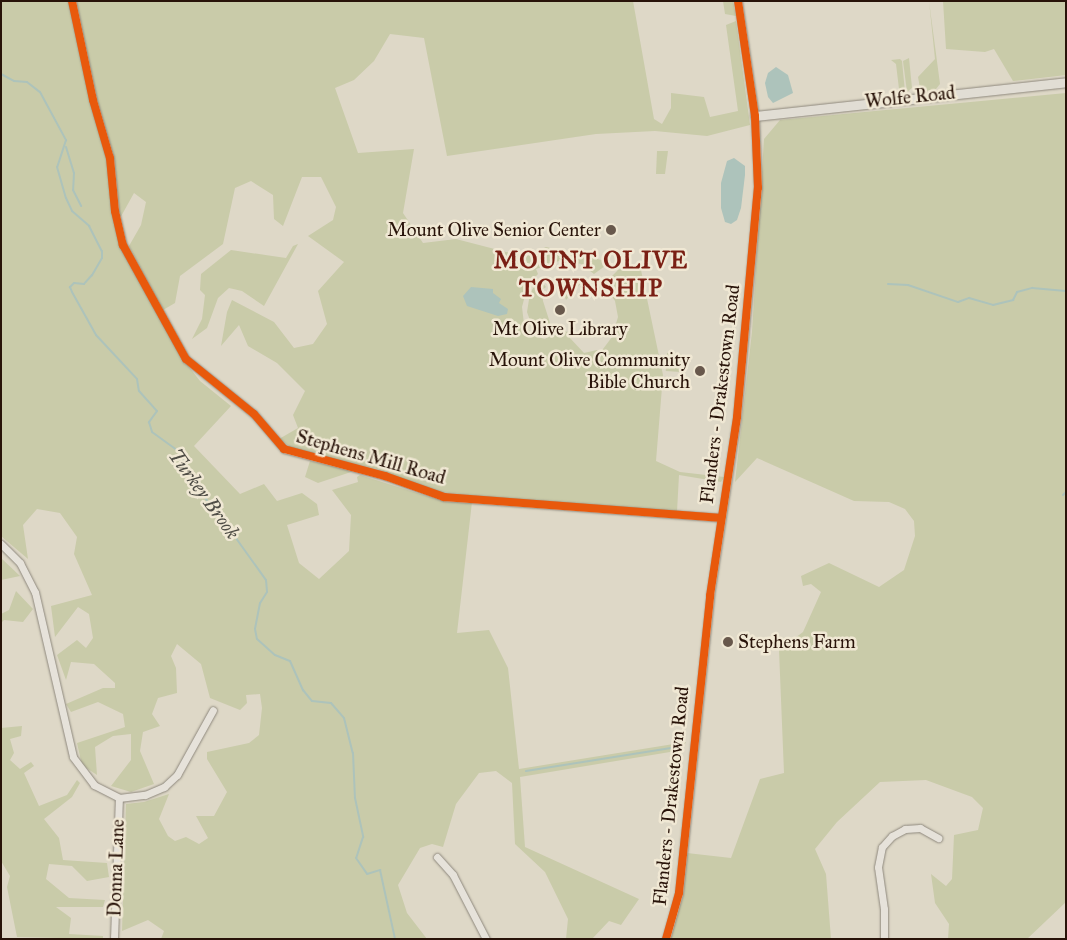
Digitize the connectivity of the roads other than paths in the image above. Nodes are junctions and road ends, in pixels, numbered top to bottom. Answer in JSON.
{"nodes":[{"id":1,"x":72,"y":1,"type":"edge"},
{"id":2,"x":738,"y":1,"type":"edge"},
{"id":3,"x":1066,"y":82,"type":"edge"},
{"id":4,"x":755,"y":116,"type":"junction"},
{"id":5,"x":721,"y":518,"type":"junction"},
{"id":6,"x":1,"y":544,"type":"edge"},
{"id":7,"x":213,"y":710,"type":"dead end"},
{"id":8,"x":119,"y":798,"type":"junction"},
{"id":9,"x":938,"y":838,"type":"dead end"},
{"id":10,"x":437,"y":857,"type":"dead end"},
{"id":11,"x":114,"y":939,"type":"edge"},
{"id":12,"x":486,"y":939,"type":"edge"},
{"id":13,"x":666,"y":939,"type":"edge"},
{"id":14,"x":884,"y":939,"type":"edge"}],
"edges":[{"from":1,"to":5,"type":"street","name":"Stephens Mill Road"},
{"from":2,"to":4,"type":"street","name":"Flanders - Drakestown Road"},
{"from":3,"to":4,"type":"main road","name":"Wolfe Road"},
{"from":4,"to":5,"type":"street","name":"Flanders - Drakestown Road"},
{"from":5,"to":13,"type":"street","name":"Flanders - Drakestown Road"},
{"from":6,"to":8,"type":"street"},
{"from":7,"to":8,"type":"street"},
{"from":8,"to":11,"type":"street","name":"Donna Lane"},
{"from":9,"to":14,"type":"street"},
{"from":10,"to":12,"type":"street"}]}
